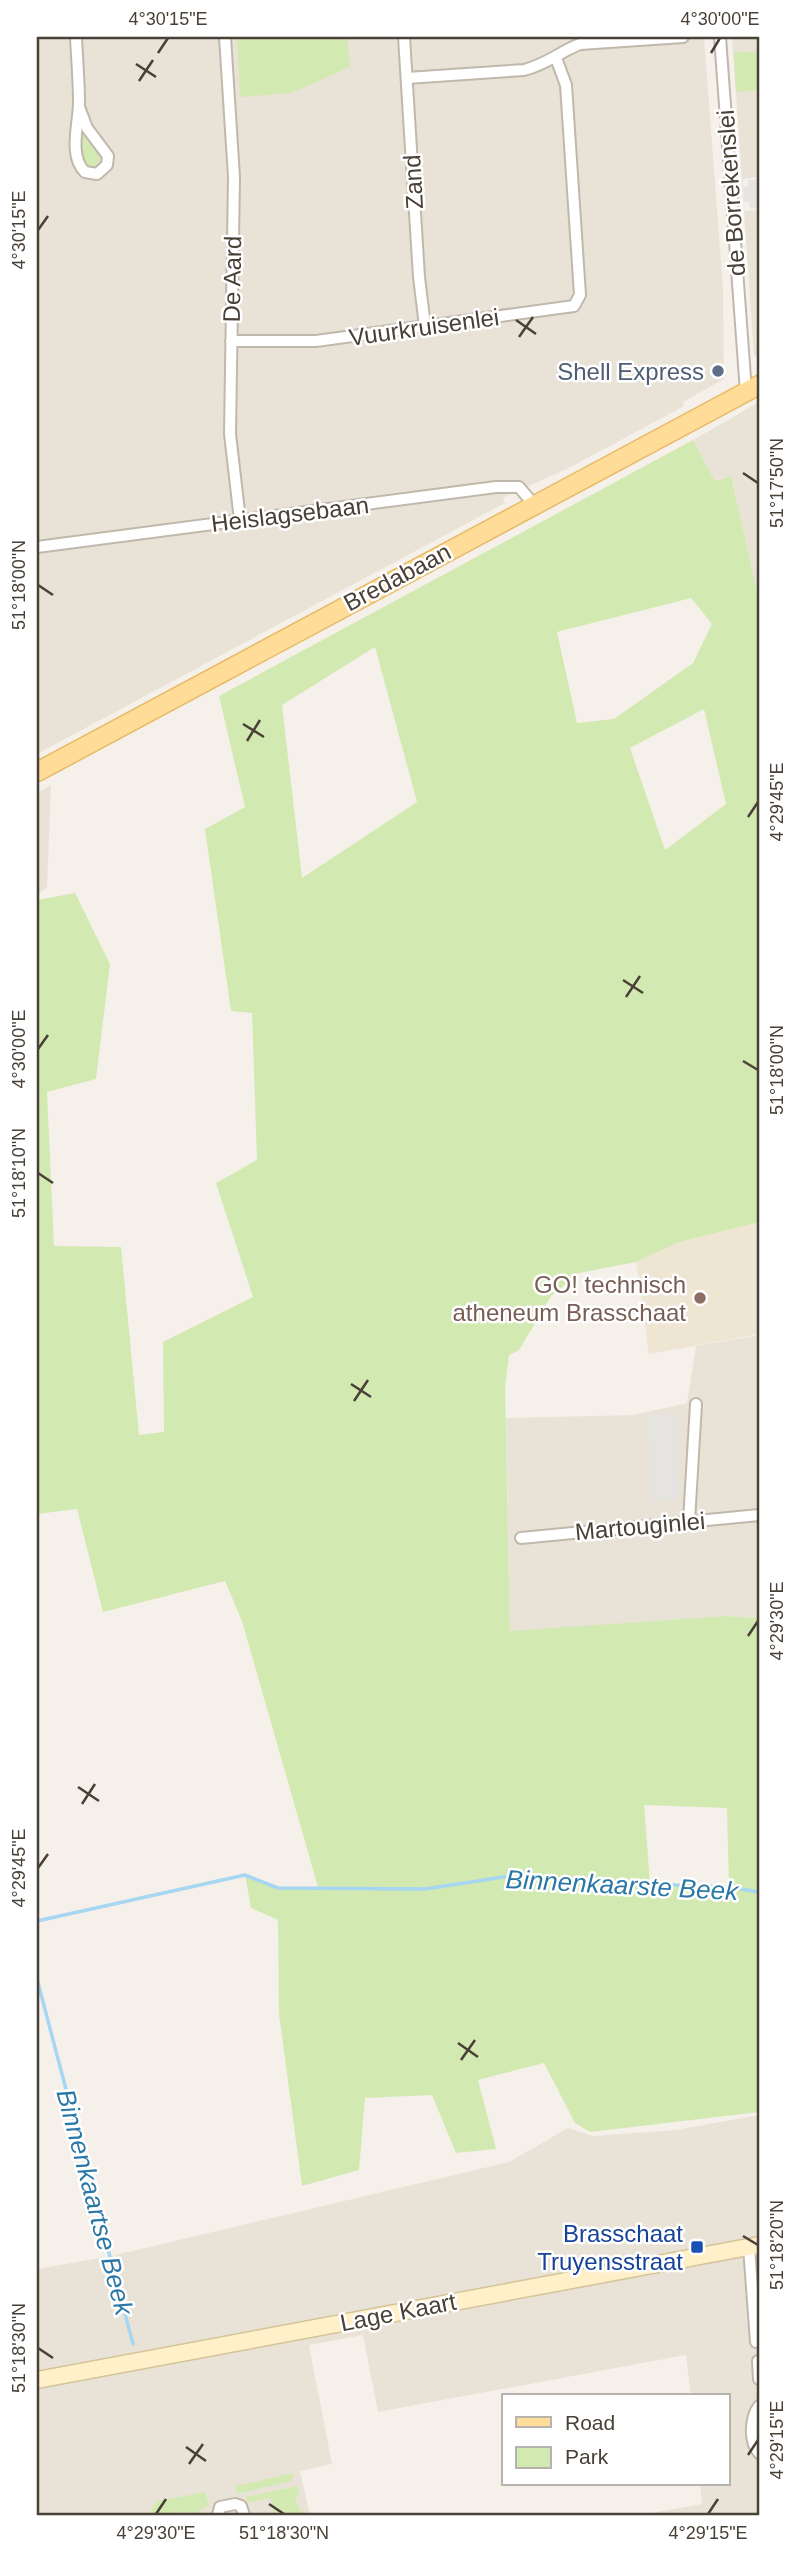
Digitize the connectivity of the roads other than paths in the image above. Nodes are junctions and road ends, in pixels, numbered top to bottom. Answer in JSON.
{"nodes":[{"id":1,"x":76,"y":37,"type":"edge"},
{"id":2,"x":225,"y":37,"type":"edge"},
{"id":3,"x":404,"y":37,"type":"edge"},
{"id":4,"x":682,"y":37,"type":"edge"},
{"id":5,"x":720,"y":37,"type":"edge"},
{"id":6,"x":556,"y":58,"type":"junction"},
{"id":7,"x":407,"y":78,"type":"junction"},
{"id":8,"x":79,"y":107,"type":"junction"},
{"id":9,"x":425,"y":326,"type":"junction"},
{"id":10,"x":230,"y":341,"type":"junction"},
{"id":11,"x":753,"y":388,"type":"edge"},
{"id":12,"x":535,"y":506,"type":"junction"},
{"id":13,"x":240,"y":520,"type":"junction"},
{"id":14,"x":37,"y":547,"type":"edge"},
{"id":15,"x":37,"y":772,"type":"edge"},
{"id":16,"x":696,"y":1404,"type":"dead end"},
{"id":17,"x":759,"y":1515,"type":"edge"},
{"id":18,"x":689,"y":1521,"type":"junction"},
{"id":19,"x":521,"y":1538,"type":"dead end"},
{"id":20,"x":754,"y":2246,"type":"edge"},
{"id":21,"x":756,"y":2342,"type":"dead end"},
{"id":22,"x":758,"y":2361,"type":"edge"},
{"id":23,"x":759,"y":2379,"type":"edge"},
{"id":24,"x":37,"y":2380,"type":"edge"},
{"id":25,"x":759,"y":2406,"type":"edge"},
{"id":26,"x":759,"y":2453,"type":"edge"},
{"id":27,"x":218,"y":2515,"type":"edge"},
{"id":28,"x":244,"y":2515,"type":"edge"}],
"edges":[{"from":1,"to":8,"type":"street"},
{"from":2,"to":10,"type":"street","name":"De Aard"},
{"from":3,"to":7,"type":"street","name":"Zand"},
{"from":4,"to":6,"type":"street"},
{"from":5,"to":11,"type":"street","name":"de Borrekenslei"},
{"from":6,"to":7,"type":"street"},
{"from":6,"to":9,"type":"street","name":"Vuurkruisenlei"},
{"from":7,"to":9,"type":"street","name":"Zand"},
{"from":8,"to":8,"type":"street"},
{"from":9,"to":10,"type":"street","name":"Vuurkruisenlei"},
{"from":10,"to":13,"type":"street","name":"De Aard"},
{"from":11,"to":12,"type":"main road","name":"Bredabaan"},
{"from":12,"to":13,"type":"street","name":"Heislagsebaan"},
{"from":12,"to":15,"type":"main road","name":"Bredabaan"},
{"from":13,"to":14,"type":"street","name":"Heislagsebaan"},
{"from":16,"to":18,"type":"street"},
{"from":17,"to":18,"type":"street","name":"Martouginlei"},
{"from":18,"to":19,"type":"street","name":"Martouginlei"},
{"from":20,"to":21,"type":"street"},
{"from":20,"to":24,"type":"street","name":"Lage Kaart"},
{"from":22,"to":23,"type":"street"},
{"from":25,"to":26,"type":"street"},
{"from":27,"to":28,"type":"street"}]}
